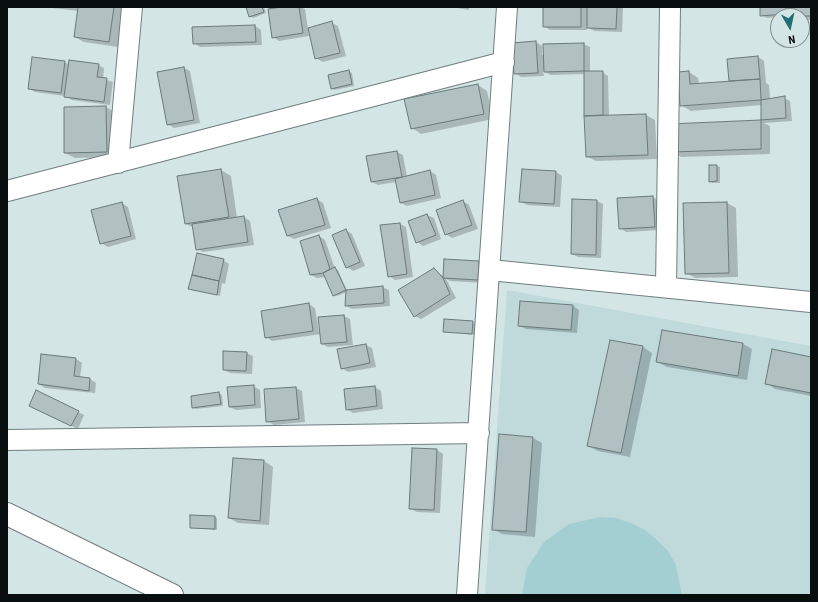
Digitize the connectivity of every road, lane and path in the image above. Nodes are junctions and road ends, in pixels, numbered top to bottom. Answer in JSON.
{"nodes":[{"id":1,"x":132,"y":7,"type":"edge"},
{"id":2,"x":507,"y":7,"type":"edge"},
{"id":3,"x":670,"y":7,"type":"edge"},
{"id":4,"x":504,"y":62,"type":"junction"},
{"id":5,"x":118,"y":163,"type":"junction"},
{"id":6,"x":7,"y":191,"type":"edge"},
{"id":7,"x":490,"y":270,"type":"junction"},
{"id":8,"x":666,"y":287,"type":"junction"},
{"id":9,"x":811,"y":302,"type":"edge"},
{"id":10,"x":479,"y":433,"type":"junction"},
{"id":11,"x":7,"y":440,"type":"edge"},
{"id":12,"x":7,"y":514,"type":"edge"},
{"id":13,"x":172,"y":595,"type":"edge"},
{"id":14,"x":467,"y":595,"type":"edge"}],
"edges":[{"from":1,"to":5,"type":"street"},
{"from":2,"to":4,"type":"street"},
{"from":3,"to":8,"type":"street"},
{"from":4,"to":5,"type":"street"},
{"from":4,"to":7,"type":"street"},
{"from":5,"to":6,"type":"street"},
{"from":7,"to":8,"type":"street"},
{"from":7,"to":10,"type":"street"},
{"from":8,"to":9,"type":"street"},
{"from":10,"to":11,"type":"street"},
{"from":10,"to":14,"type":"street"},
{"from":12,"to":13,"type":"street"}]}
